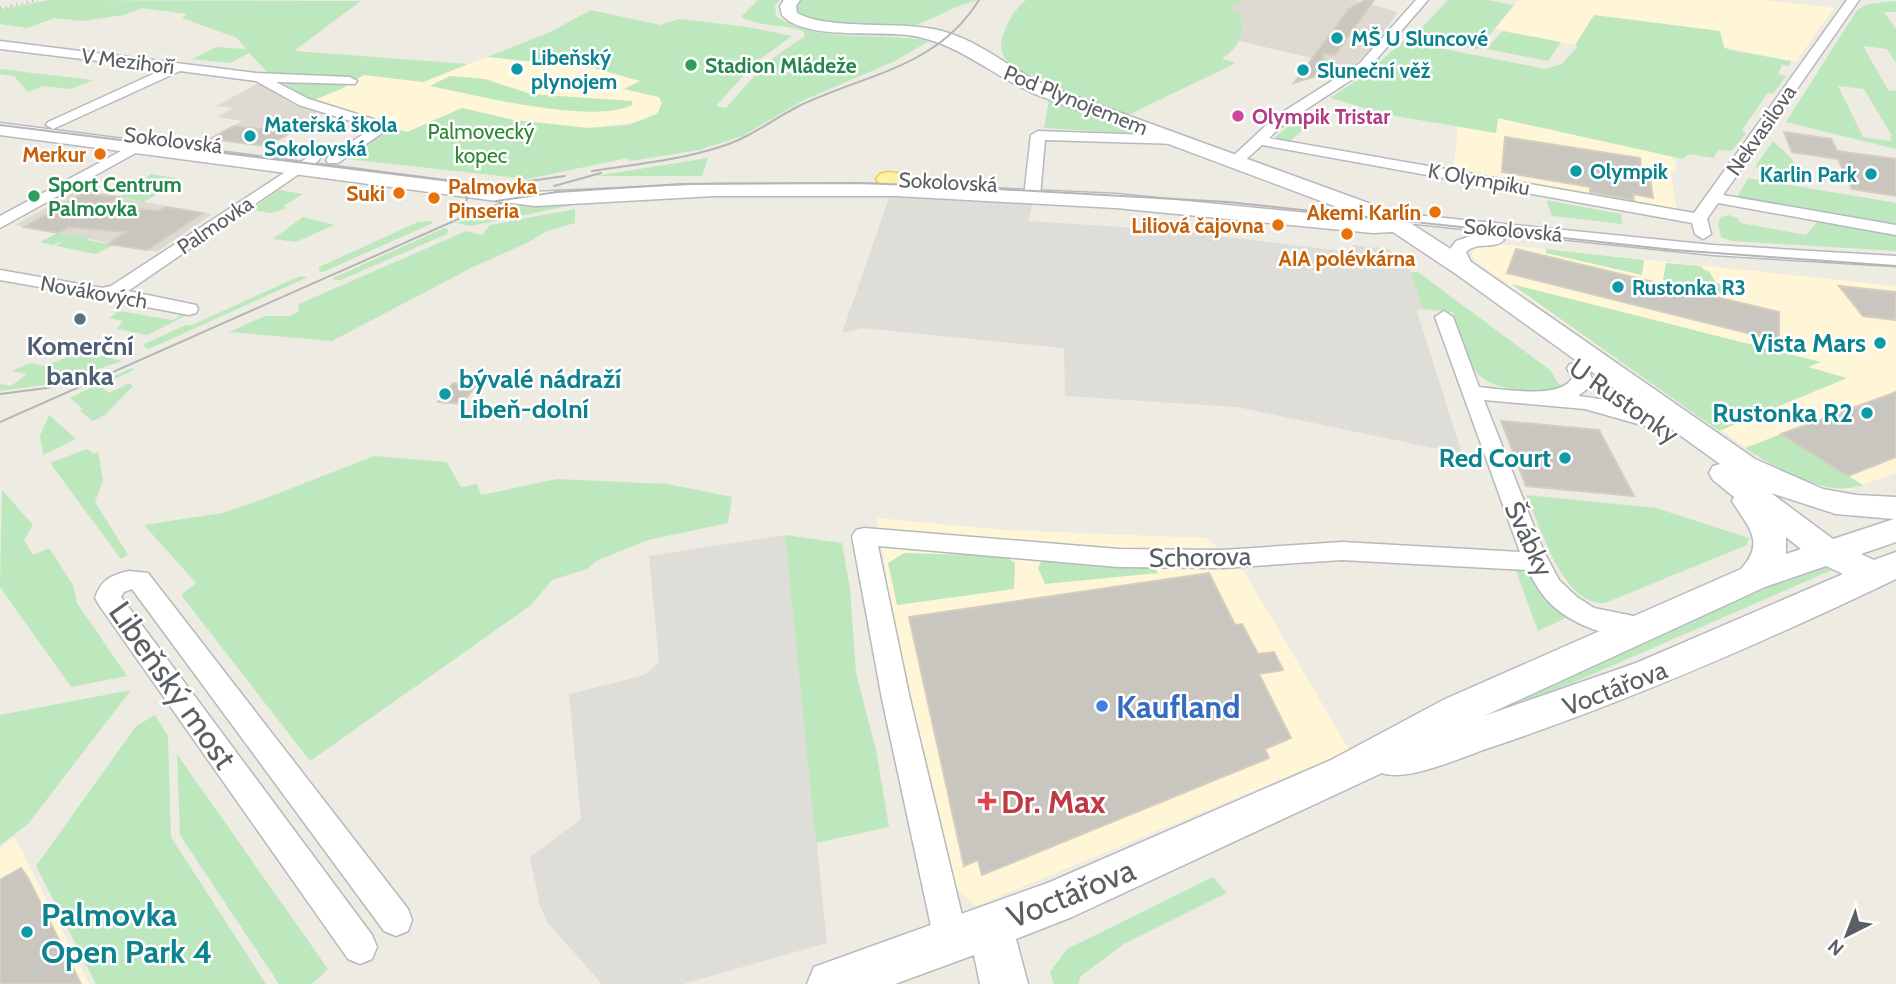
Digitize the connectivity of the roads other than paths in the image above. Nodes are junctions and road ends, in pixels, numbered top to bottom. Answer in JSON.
{"nodes":[{"id":1,"x":792,"y":0,"type":"edge"},
{"id":2,"x":1422,"y":0,"type":"edge"},
{"id":3,"x":1853,"y":0,"type":"edge"},
{"id":4,"x":0,"y":46,"type":"edge"},
{"id":5,"x":179,"y":66,"type":"junction"},
{"id":6,"x":256,"y":77,"type":"junction"},
{"id":7,"x":350,"y":80,"type":"dead end"},
{"id":8,"x":0,"y":118,"type":"edge"},
{"id":9,"x":53,"y":125,"type":"junction"},
{"id":10,"x":0,"y":129,"type":"edge"},
{"id":11,"x":1180,"y":140,"type":"junction"},
{"id":12,"x":1258,"y":140,"type":"junction"},
{"id":13,"x":136,"y":147,"type":"junction"},
{"id":14,"x":1236,"y":161,"type":"junction"},
{"id":15,"x":315,"y":162,"type":"junction"},
{"id":16,"x":1297,"y":185,"type":"junction"},
{"id":17,"x":1032,"y":189,"type":"junction"},
{"id":18,"x":1715,"y":198,"type":"junction"},
{"id":19,"x":1271,"y":202,"type":"junction"},
{"id":20,"x":1351,"y":212,"type":"junction"},
{"id":21,"x":1699,"y":219,"type":"junction"},
{"id":22,"x":0,"y":223,"type":"edge"},
{"id":23,"x":1386,"y":223,"type":"junction"},
{"id":24,"x":1896,"y":230,"type":"edge"},
{"id":25,"x":1719,"y":256,"type":"junction"},
{"id":26,"x":1896,"y":261,"type":"edge"},
{"id":27,"x":1465,"y":269,"type":"junction"},
{"id":28,"x":1896,"y":274,"type":"edge"},
{"id":29,"x":0,"y":275,"type":"edge"},
{"id":30,"x":116,"y":291,"type":"junction"},
{"id":31,"x":189,"y":309,"type":"dead end"},
{"id":32,"x":1444,"y":317,"type":"dead end"},
{"id":33,"x":1577,"y":368,"type":"junction"},
{"id":34,"x":1471,"y":393,"type":"junction"},
{"id":35,"x":1538,"y":397,"type":"junction"},
{"id":36,"x":1652,"y":421,"type":"junction"},
{"id":37,"x":1719,"y":459,"type":"junction"},
{"id":38,"x":1896,"y":508,"type":"edge"},
{"id":39,"x":1896,"y":530,"type":"edge"},
{"id":40,"x":864,"y":536,"type":"joint"},
{"id":41,"x":1863,"y":559,"type":"edge"},
{"id":42,"x":1537,"y":562,"type":"junction"},
{"id":43,"x":1754,"y":578,"type":"junction"},
{"id":44,"x":1644,"y":626,"type":"junction"},
{"id":45,"x":1345,"y":773,"type":"junction"},
{"id":46,"x":392,"y":916,"type":"dead end"},
{"id":47,"x":970,"y":933,"type":"junction"},
{"id":48,"x":357,"y":943,"type":"dead end"},
{"id":49,"x":831,"y":984,"type":"edge"},
{"id":50,"x":1004,"y":984,"type":"edge"}],
"edges":[{"from":1,"to":11,"type":"main road","name":"Pod Plynojemem"},
{"from":2,"to":12,"type":"street"},
{"from":3,"to":18,"type":"street","name":"Nekvasilova"},
{"from":4,"to":5,"type":"street","name":"V Mezihoří"},
{"from":5,"to":6,"type":"street","name":"V Mezihoří"},
{"from":5,"to":9,"type":"street"},
{"from":6,"to":7,"type":"street"},
{"from":6,"to":15,"type":"street"},
{"from":8,"to":9,"type":"main road","name":"Sokolovská"},
{"from":9,"to":15,"type":"main road","name":"Sokolovská"},
{"from":10,"to":13,"type":"main road","name":"Sokolovská"},
{"from":11,"to":14,"type":"main road","name":"Pod Plynojemem"},
{"from":11,"to":17,"type":"street"},
{"from":12,"to":14,"type":"street"},
{"from":12,"to":21,"type":"street","name":"K Olympiku"},
{"from":13,"to":15,"type":"main road","name":"Sokolovská"},
{"from":13,"to":22,"type":"street"},
{"from":14,"to":16,"type":"main road","name":"Pod Plynojemem"},
{"from":15,"to":17,"type":"main road","name":"Sokolovská"},
{"from":15,"to":17,"type":"main road","name":"Sokolovská"},
{"from":15,"to":30,"type":"street","name":"Palmovka"},
{"from":16,"to":19,"type":"main road"},
{"from":16,"to":20,"type":"main road","name":"Pod Plynojemem"},
{"from":16,"to":23,"type":"main road","name":"Pod Plynojemem"},
{"from":17,"to":19,"type":"main road","name":"Sokolovská"},
{"from":17,"to":23,"type":"main road","name":"Sokolovská"},
{"from":18,"to":21,"type":"street","name":"Nekvasilova"},
{"from":18,"to":24,"type":"street"},
{"from":19,"to":20,"type":"main road","name":"Sokolovská"},
{"from":20,"to":23,"type":"main road","name":"Pod Plynojemem"},
{"from":21,"to":25,"type":"street"},
{"from":23,"to":25,"type":"street","name":"Sokolovská"},
{"from":23,"to":27,"type":"main road","name":"U Rustonky"},
{"from":23,"to":33,"type":"main road","name":"U Rustonky"},
{"from":25,"to":26,"type":"street","name":"Sokolovská"},
{"from":25,"to":27,"type":"street","name":"Sokolovská"},
{"from":25,"to":28,"type":"street","name":"Sokolovská"},
{"from":27,"to":37,"type":"main road","name":"U Rustonky"},
{"from":29,"to":30,"type":"street","name":"Novákových"},
{"from":30,"to":31,"type":"street","name":"Novákových"},
{"from":32,"to":34,"type":"street","name":"Švábky"},
{"from":33,"to":35,"type":"street"},
{"from":33,"to":36,"type":"main road","name":"U Rustonky"},
{"from":34,"to":35,"type":"street"},
{"from":34,"to":42,"type":"street","name":"Švábky"},
{"from":35,"to":36,"type":"street"},
{"from":36,"to":37,"type":"main road","name":"U Rustonky"},
{"from":37,"to":38,"type":"main road","name":"U Rustonky"},
{"from":37,"to":41,"type":"main road"},
{"from":37,"to":43,"type":"main road"},
{"from":39,"to":41,"type":"main road"},
{"from":40,"to":42,"type":"street","name":"Schorova"},
{"from":40,"to":47,"type":"street"},
{"from":41,"to":43,"type":"main road","name":"Voctářova"},
{"from":41,"to":45,"type":"main road","name":"Voctářova"},
{"from":42,"to":44,"type":"street","name":"Švábky"},
{"from":43,"to":44,"type":"main road","name":"Voctářova"},
{"from":44,"to":45,"type":"main road","name":"Voctářova"},
{"from":45,"to":47,"type":"main road","name":"Voctářova"},
{"from":46,"to":48,"type":"street","name":"Libeňský most"},
{"from":47,"to":49,"type":"main road","name":"Voctářova"},
{"from":47,"to":50,"type":"main road"}]}
